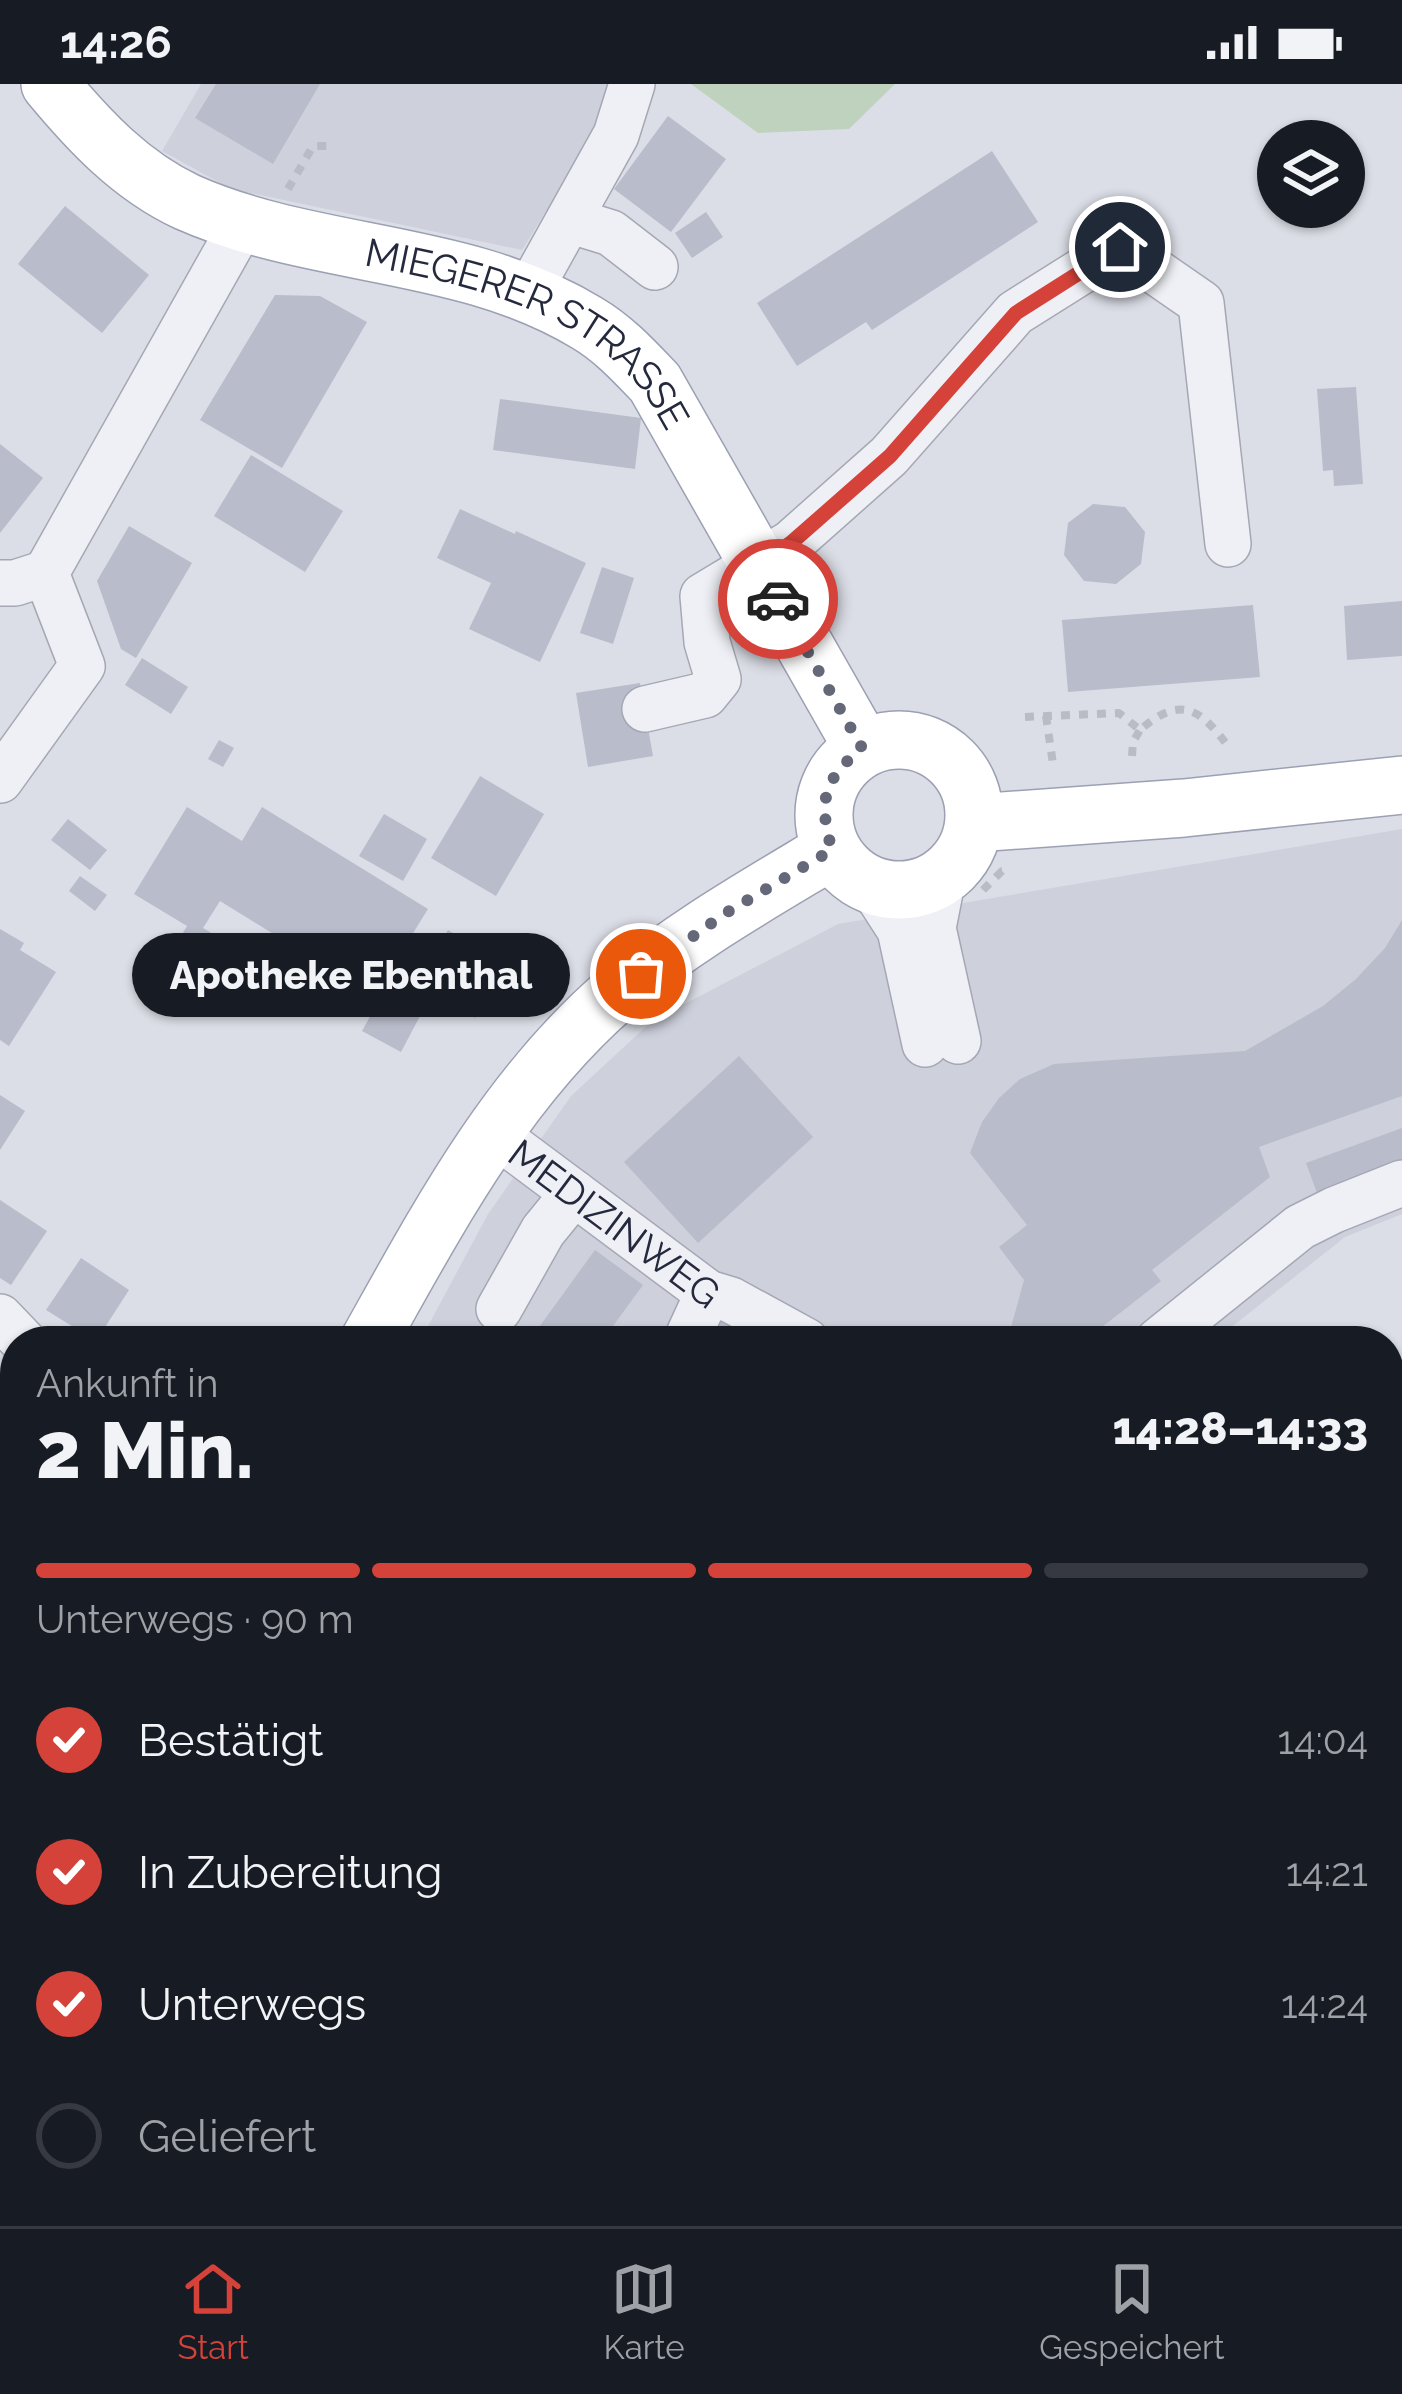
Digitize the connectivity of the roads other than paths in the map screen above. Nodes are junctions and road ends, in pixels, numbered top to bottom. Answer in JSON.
{"nodes":[{"id":1,"x":50,"y":84,"type":"edge"},
{"id":2,"x":632,"y":84,"type":"edge"},
{"id":3,"x":264,"y":208,"type":"junction"},
{"id":4,"x":569,"y":220,"type":"junction"},
{"id":5,"x":655,"y":267,"type":"dead end"},
{"id":6,"x":528,"y":293,"type":"junction"},
{"id":7,"x":1228,"y":544,"type":"dead end"},
{"id":8,"x":759,"y":565,"type":"junction"},
{"id":9,"x":46,"y":573,"type":"junction"},
{"id":10,"x":0,"y":583,"type":"edge"},
{"id":11,"x":645,"y":709,"type":"dead end"},
{"id":12,"x":862,"y":748,"type":"junction"},
{"id":13,"x":0,"y":780,"type":"edge"},
{"id":14,"x":1402,"y":785,"type":"edge"},
{"id":15,"x":975,"y":823,"type":"junction"},
{"id":16,"x":852,"y":867,"type":"junction"},
{"id":17,"x":938,"y":902,"type":"junction"},
{"id":18,"x":493,"y":1132,"type":"junction"},
{"id":19,"x":1402,"y":1183,"type":"edge"},
{"id":20,"x":574,"y":1193,"type":"junction"},
{"id":21,"x":708,"y":1293,"type":"junction"},
{"id":22,"x":499,"y":1309,"type":"dead end"},
{"id":23,"x":377,"y":1326,"type":"edge"},
{"id":24,"x":693,"y":1326,"type":"edge"},
{"id":25,"x":779,"y":1326,"type":"edge"},
{"id":26,"x":1177,"y":1326,"type":"edge"}],
"edges":[{"from":1,"to":3,"type":"main road","name":"MIEGERER STRASSE"},
{"from":2,"to":4,"type":"street"},
{"from":3,"to":6,"type":"main road","name":"MIEGERER STRASSE"},
{"from":3,"to":9,"type":"street"},
{"from":4,"to":5,"type":"street"},
{"from":4,"to":6,"type":"street"},
{"from":6,"to":8,"type":"main road","name":"MIEGERER STRASSE"},
{"from":7,"to":8,"type":"street"},
{"from":8,"to":11,"type":"street"},
{"from":8,"to":12,"type":"main road","name":"MIEGERER STRASSE"},
{"from":9,"to":10,"type":"street"},
{"from":9,"to":13,"type":"street"},
{"from":12,"to":15,"type":"main road"},
{"from":12,"to":16,"type":"main road"},
{"from":14,"to":15,"type":"main road"},
{"from":15,"to":17,"type":"main road"},
{"from":16,"to":17,"type":"main road"},
{"from":16,"to":17,"type":"street"},
{"from":16,"to":18,"type":"main road"},
{"from":18,"to":20,"type":"street","name":"MEDIZINWEG"},
{"from":18,"to":23,"type":"main road"},
{"from":19,"to":26,"type":"street"},
{"from":20,"to":21,"type":"street","name":"MEDIZINWEG"},
{"from":20,"to":22,"type":"street"},
{"from":21,"to":24,"type":"street"},
{"from":21,"to":25,"type":"street","name":"MEDIZINWEG"}]}
